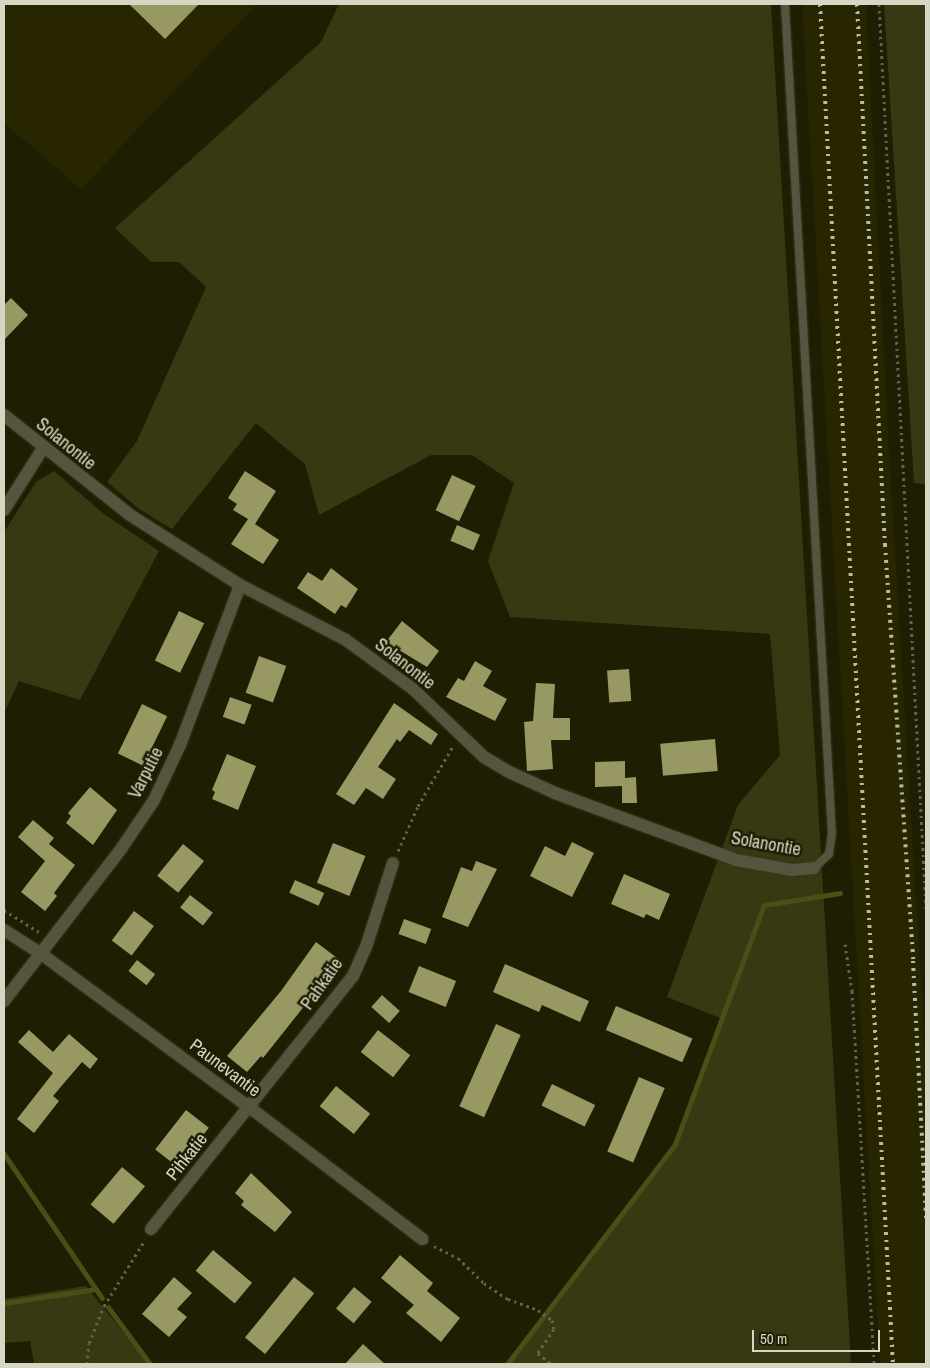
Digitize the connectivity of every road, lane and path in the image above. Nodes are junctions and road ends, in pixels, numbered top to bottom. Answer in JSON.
{"nodes":[{"id":1,"x":785,"y":4,"type":"edge"},
{"id":2,"x":879,"y":4,"type":"edge"},
{"id":3,"x":4,"y":415,"type":"edge"},
{"id":4,"x":44,"y":448,"type":"junction"},
{"id":5,"x":4,"y":510,"type":"edge"},
{"id":6,"x":240,"y":585,"type":"junction"},
{"id":7,"x":461,"y":735,"type":"junction"},
{"id":8,"x":393,"y":863,"type":"joint"},
{"id":9,"x":814,"y":868,"type":"joint"},
{"id":10,"x":4,"y":910,"type":"edge"},
{"id":11,"x":926,"y":910,"type":"edge"},
{"id":12,"x":4,"y":930,"type":"edge"},
{"id":13,"x":50,"y":939,"type":"junction"},
{"id":14,"x":845,"y":944,"type":"dead end"},
{"id":15,"x":40,"y":953,"type":"junction"},
{"id":16,"x":4,"y":1001,"type":"edge"},
{"id":17,"x":249,"y":1107,"type":"junction"},
{"id":18,"x":151,"y":1229,"type":"joint"},
{"id":19,"x":422,"y":1239,"type":"joint"},
{"id":20,"x":86,"y":1364,"type":"edge"},
{"id":21,"x":551,"y":1364,"type":"edge"},
{"id":22,"x":874,"y":1364,"type":"edge"}],
"edges":[{"from":1,"to":9,"type":"lane"},
{"from":2,"to":11,"type":"path"},
{"from":3,"to":4,"type":"street","name":"Solanontie"},
{"from":4,"to":5,"type":"street"},
{"from":4,"to":6,"type":"street","name":"Solanontie"},
{"from":6,"to":7,"type":"street","name":"Solanontie"},
{"from":6,"to":13,"type":"street","name":"Varputie"},
{"from":7,"to":8,"type":"path"},
{"from":7,"to":9,"type":"street","name":"Solanontie"},
{"from":8,"to":17,"type":"street","name":"Pahkatie"},
{"from":10,"to":13,"type":"path"},
{"from":12,"to":15,"type":"street","name":"Paunevantie"},
{"from":13,"to":15,"type":"street","name":"Varputie"},
{"from":14,"to":22,"type":"path"},
{"from":15,"to":16,"type":"street","name":"Varputie"},
{"from":15,"to":17,"type":"street","name":"Paunevantie"},
{"from":17,"to":18,"type":"street","name":"Pihkatie"},
{"from":17,"to":19,"type":"street","name":"Paunevantie"},
{"from":18,"to":20,"type":"path"},
{"from":19,"to":21,"type":"path"}]}
